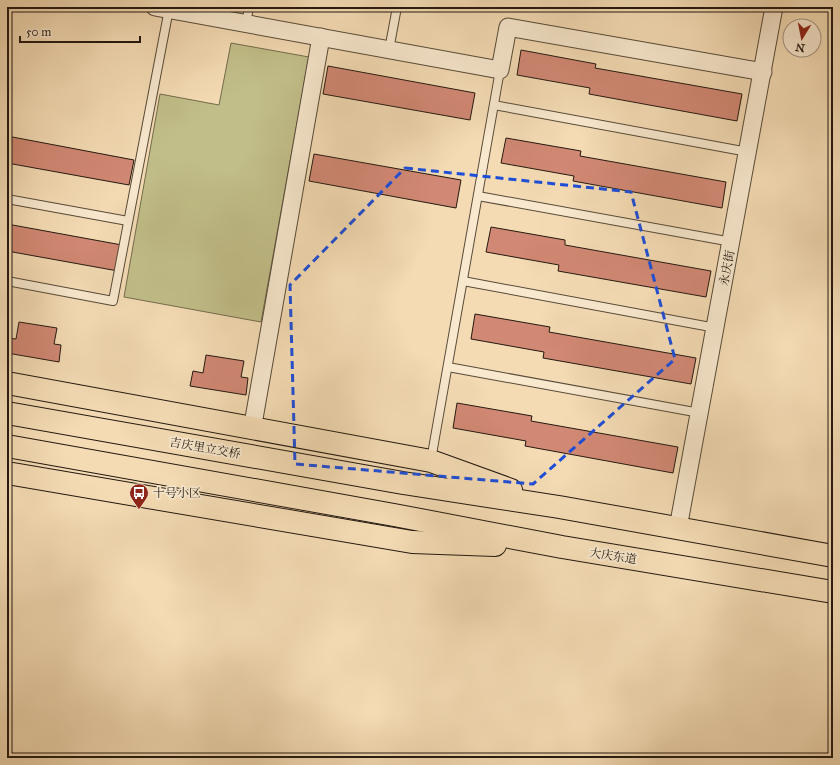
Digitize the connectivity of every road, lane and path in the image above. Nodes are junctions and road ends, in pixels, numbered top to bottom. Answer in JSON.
{"nodes":[{"id":1,"x":250,"y":7,"type":"edge"},
{"id":2,"x":397,"y":7,"type":"edge"},
{"id":3,"x":774,"y":7,"type":"edge"},
{"id":4,"x":162,"y":8,"type":"edge"},
{"id":5,"x":246,"y":24,"type":"junction"},
{"id":6,"x":321,"y":37,"type":"junction"},
{"id":7,"x":389,"y":50,"type":"junction"},
{"id":8,"x":500,"y":70,"type":"junction"},
{"id":9,"x":763,"y":72,"type":"junction"},
{"id":10,"x":494,"y":105,"type":"junction"},
{"id":11,"x":748,"y":152,"type":"junction"},
{"id":12,"x":478,"y":196,"type":"junction"},
{"id":13,"x":7,"y":199,"type":"edge"},
{"id":14,"x":128,"y":221,"type":"junction"},
{"id":15,"x":732,"y":242,"type":"junction"},
{"id":16,"x":7,"y":281,"type":"edge"},
{"id":17,"x":463,"y":281,"type":"junction"},
{"id":18,"x":716,"y":328,"type":"junction"},
{"id":19,"x":448,"y":366,"type":"junction"},
{"id":20,"x":7,"y":383,"type":"edge"},
{"id":21,"x":7,"y":413,"type":"edge"},
{"id":22,"x":700,"y":413,"type":"junction"},
{"id":23,"x":252,"y":430,"type":"junction"},
{"id":24,"x":7,"y":446,"type":"edge"},
{"id":25,"x":431,"y":461,"type":"junction"},
{"id":26,"x":7,"y":473,"type":"edge"},
{"id":27,"x":559,"y":507,"type":"junction"},
{"id":28,"x":678,"y":528,"type":"junction"},
{"id":29,"x":562,"y":547,"type":"junction"},
{"id":30,"x":833,"y":556,"type":"edge"},
{"id":31,"x":833,"y":592,"type":"edge"}],
"edges":[{"from":1,"to":5,"type":"lane"},
{"from":2,"to":7,"type":"lane"},
{"from":3,"to":9,"type":"street","name":"永庆街"},
{"from":4,"to":5,"type":"street"},
{"from":4,"to":14,"type":"lane"},
{"from":5,"to":6,"type":"street"},
{"from":6,"to":7,"type":"street"},
{"from":6,"to":23,"type":"street"},
{"from":7,"to":8,"type":"street"},
{"from":8,"to":9,"type":"street"},
{"from":8,"to":10,"type":"lane"},
{"from":9,"to":11,"type":"street","name":"永庆街"},
{"from":10,"to":11,"type":"lane"},
{"from":10,"to":12,"type":"lane"},
{"from":11,"to":15,"type":"street","name":"永庆街"},
{"from":12,"to":15,"type":"lane"},
{"from":12,"to":17,"type":"lane"},
{"from":13,"to":14,"type":"lane"},
{"from":14,"to":16,"type":"lane"},
{"from":15,"to":18,"type":"street","name":"永庆街"},
{"from":17,"to":18,"type":"lane"},
{"from":17,"to":19,"type":"lane"},
{"from":18,"to":22,"type":"street","name":"永庆街"},
{"from":19,"to":22,"type":"lane"},
{"from":19,"to":25,"type":"lane"},
{"from":20,"to":23,"type":"main road"},
{"from":21,"to":27,"type":"main road","name":"吉庆里立交桥"},
{"from":22,"to":28,"type":"street","name":"永庆街"},
{"from":23,"to":25,"type":"main road"},
{"from":24,"to":29,"type":"main road","name":"大庆东道"},
{"from":25,"to":27,"type":"main road"},
{"from":26,"to":29,"type":"main road"},
{"from":27,"to":28,"type":"main road"},
{"from":28,"to":30,"type":"main road"},
{"from":29,"to":31,"type":"main road","name":"大庆东道"}]}
